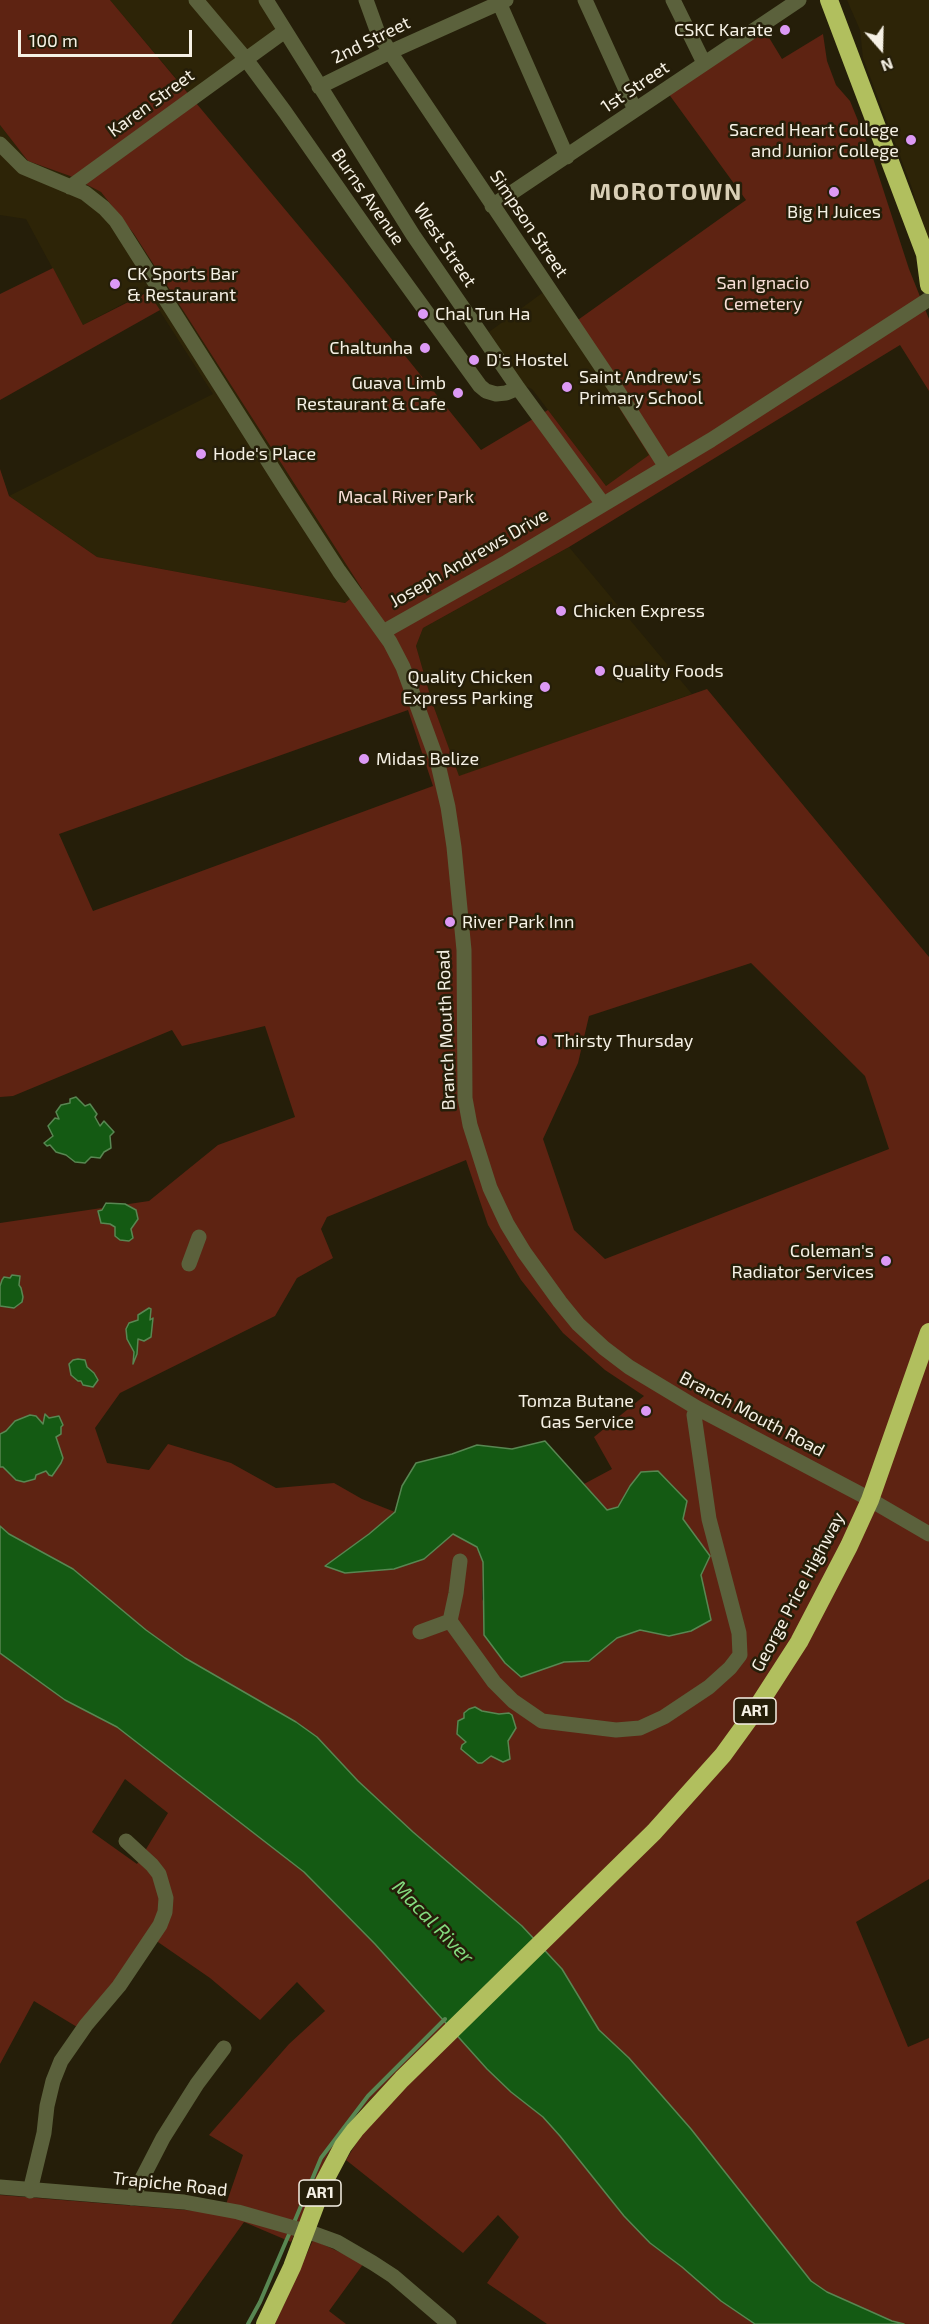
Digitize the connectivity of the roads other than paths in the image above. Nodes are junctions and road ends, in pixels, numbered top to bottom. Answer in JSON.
{"nodes":[{"id":1,"x":196,"y":0,"type":"edge"},
{"id":2,"x":266,"y":0,"type":"edge"},
{"id":3,"x":366,"y":0,"type":"edge"},
{"id":4,"x":585,"y":0,"type":"edge"},
{"id":5,"x":673,"y":0,"type":"edge"},
{"id":6,"x":799,"y":0,"type":"edge"},
{"id":7,"x":818,"y":0,"type":"edge"},
{"id":8,"x":829,"y":0,"type":"edge"},
{"id":9,"x":501,"y":1,"type":"edge"},
{"id":10,"x":285,"y":31,"type":"junction"},
{"id":11,"x":390,"y":52,"type":"junction"},
{"id":12,"x":245,"y":58,"type":"junction"},
{"id":13,"x":704,"y":63,"type":"junction"},
{"id":14,"x":319,"y":87,"type":"junction"},
{"id":15,"x":635,"y":110,"type":"junction"},
{"id":16,"x":0,"y":144,"type":"edge"},
{"id":17,"x":567,"y":157,"type":"junction"},
{"id":18,"x":0,"y":162,"type":"edge"},
{"id":19,"x":23,"y":167,"type":"junction"},
{"id":20,"x":70,"y":187,"type":"junction"},
{"id":21,"x":492,"y":206,"type":"junction"},
{"id":22,"x":928,"y":281,"type":"edge"},
{"id":23,"x":929,"y":299,"type":"edge"},
{"id":24,"x":518,"y":388,"type":"junction"},
{"id":25,"x":666,"y":467,"type":"junction"},
{"id":26,"x":603,"y":504,"type":"junction"},
{"id":27,"x":383,"y":632,"type":"junction"},
{"id":28,"x":199,"y":1237,"type":"dead end"},
{"id":29,"x":189,"y":1264,"type":"dead end"},
{"id":30,"x":929,"y":1332,"type":"edge"},
{"id":31,"x":698,"y":1408,"type":"junction"},
{"id":32,"x":870,"y":1500,"type":"junction"},
{"id":33,"x":929,"y":1534,"type":"edge"},
{"id":34,"x":459,"y":1561,"type":"dead end"},
{"id":35,"x":450,"y":1621,"type":"junction"},
{"id":36,"x":420,"y":1632,"type":"dead end"},
{"id":37,"x":126,"y":1841,"type":"dead end"},
{"id":38,"x":224,"y":2049,"type":"dead end"},
{"id":39,"x":0,"y":2187,"type":"edge"},
{"id":40,"x":30,"y":2191,"type":"junction"},
{"id":41,"x":132,"y":2198,"type":"junction"},
{"id":42,"x":304,"y":2231,"type":"junction"},
{"id":43,"x":265,"y":2324,"type":"edge"},
{"id":44,"x":449,"y":2324,"type":"edge"}],
"edges":[{"from":1,"to":12,"type":"street","name":"Burns Avenue"},
{"from":2,"to":10,"type":"street","name":"West Street"},
{"from":3,"to":11,"type":"street","name":"Simpson Street"},
{"from":4,"to":15,"type":"street"},
{"from":5,"to":13,"type":"street"},
{"from":6,"to":13,"type":"street","name":"1st Street"},
{"from":7,"to":22,"type":"highway"},
{"from":8,"to":22,"type":"highway"},
{"from":9,"to":11,"type":"street","name":"2nd Street"},
{"from":9,"to":17,"type":"street"},
{"from":10,"to":12,"type":"street","name":"Karen Street"},
{"from":10,"to":14,"type":"street","name":"West Street"},
{"from":11,"to":14,"type":"street","name":"2nd Street"},
{"from":11,"to":21,"type":"street","name":"Simpson Street"},
{"from":12,"to":20,"type":"street","name":"Karen Street"},
{"from":12,"to":24,"type":"street","name":"Burns Avenue"},
{"from":13,"to":15,"type":"street","name":"1st Street"},
{"from":14,"to":24,"type":"street","name":"West Street"},
{"from":15,"to":17,"type":"street","name":"1st Street"},
{"from":16,"to":19,"type":"street","name":"Joseph Andrews Drive"},
{"from":17,"to":21,"type":"street","name":"1st Street"},
{"from":18,"to":19,"type":"street"},
{"from":19,"to":20,"type":"street","name":"Joseph Andrews Drive"},
{"from":20,"to":27,"type":"street","name":"Joseph Andrews Drive"},
{"from":21,"to":25,"type":"street","name":"Simpson Street"},
{"from":23,"to":25,"type":"street","name":"Joseph Andrews Drive"},
{"from":24,"to":26,"type":"street","name":"West Street"},
{"from":25,"to":26,"type":"street","name":"Joseph Andrews Drive"},
{"from":26,"to":27,"type":"street","name":"Joseph Andrews Drive"},
{"from":27,"to":31,"type":"street","name":"Branch Mouth Road"},
{"from":28,"to":29,"type":"street"},
{"from":30,"to":32,"type":"highway","name":"George Price Highway","number":"AR1"},
{"from":31,"to":32,"type":"street","name":"Branch Mouth Road"},
{"from":31,"to":35,"type":"street"},
{"from":32,"to":33,"type":"street","name":"Branch Mouth Road"},
{"from":32,"to":42,"type":"highway","name":"George Price Highway","number":"AR1"},
{"from":34,"to":35,"type":"street"},
{"from":35,"to":36,"type":"street"},
{"from":37,"to":40,"type":"street"},
{"from":38,"to":41,"type":"street"},
{"from":39,"to":40,"type":"street","name":"Trapiche Road"},
{"from":40,"to":41,"type":"street","name":"Trapiche Road"},
{"from":41,"to":42,"type":"street","name":"Trapiche Road"},
{"from":42,"to":43,"type":"highway","number":"AR1"},
{"from":42,"to":44,"type":"street","name":"Trapiche Road"}]}
